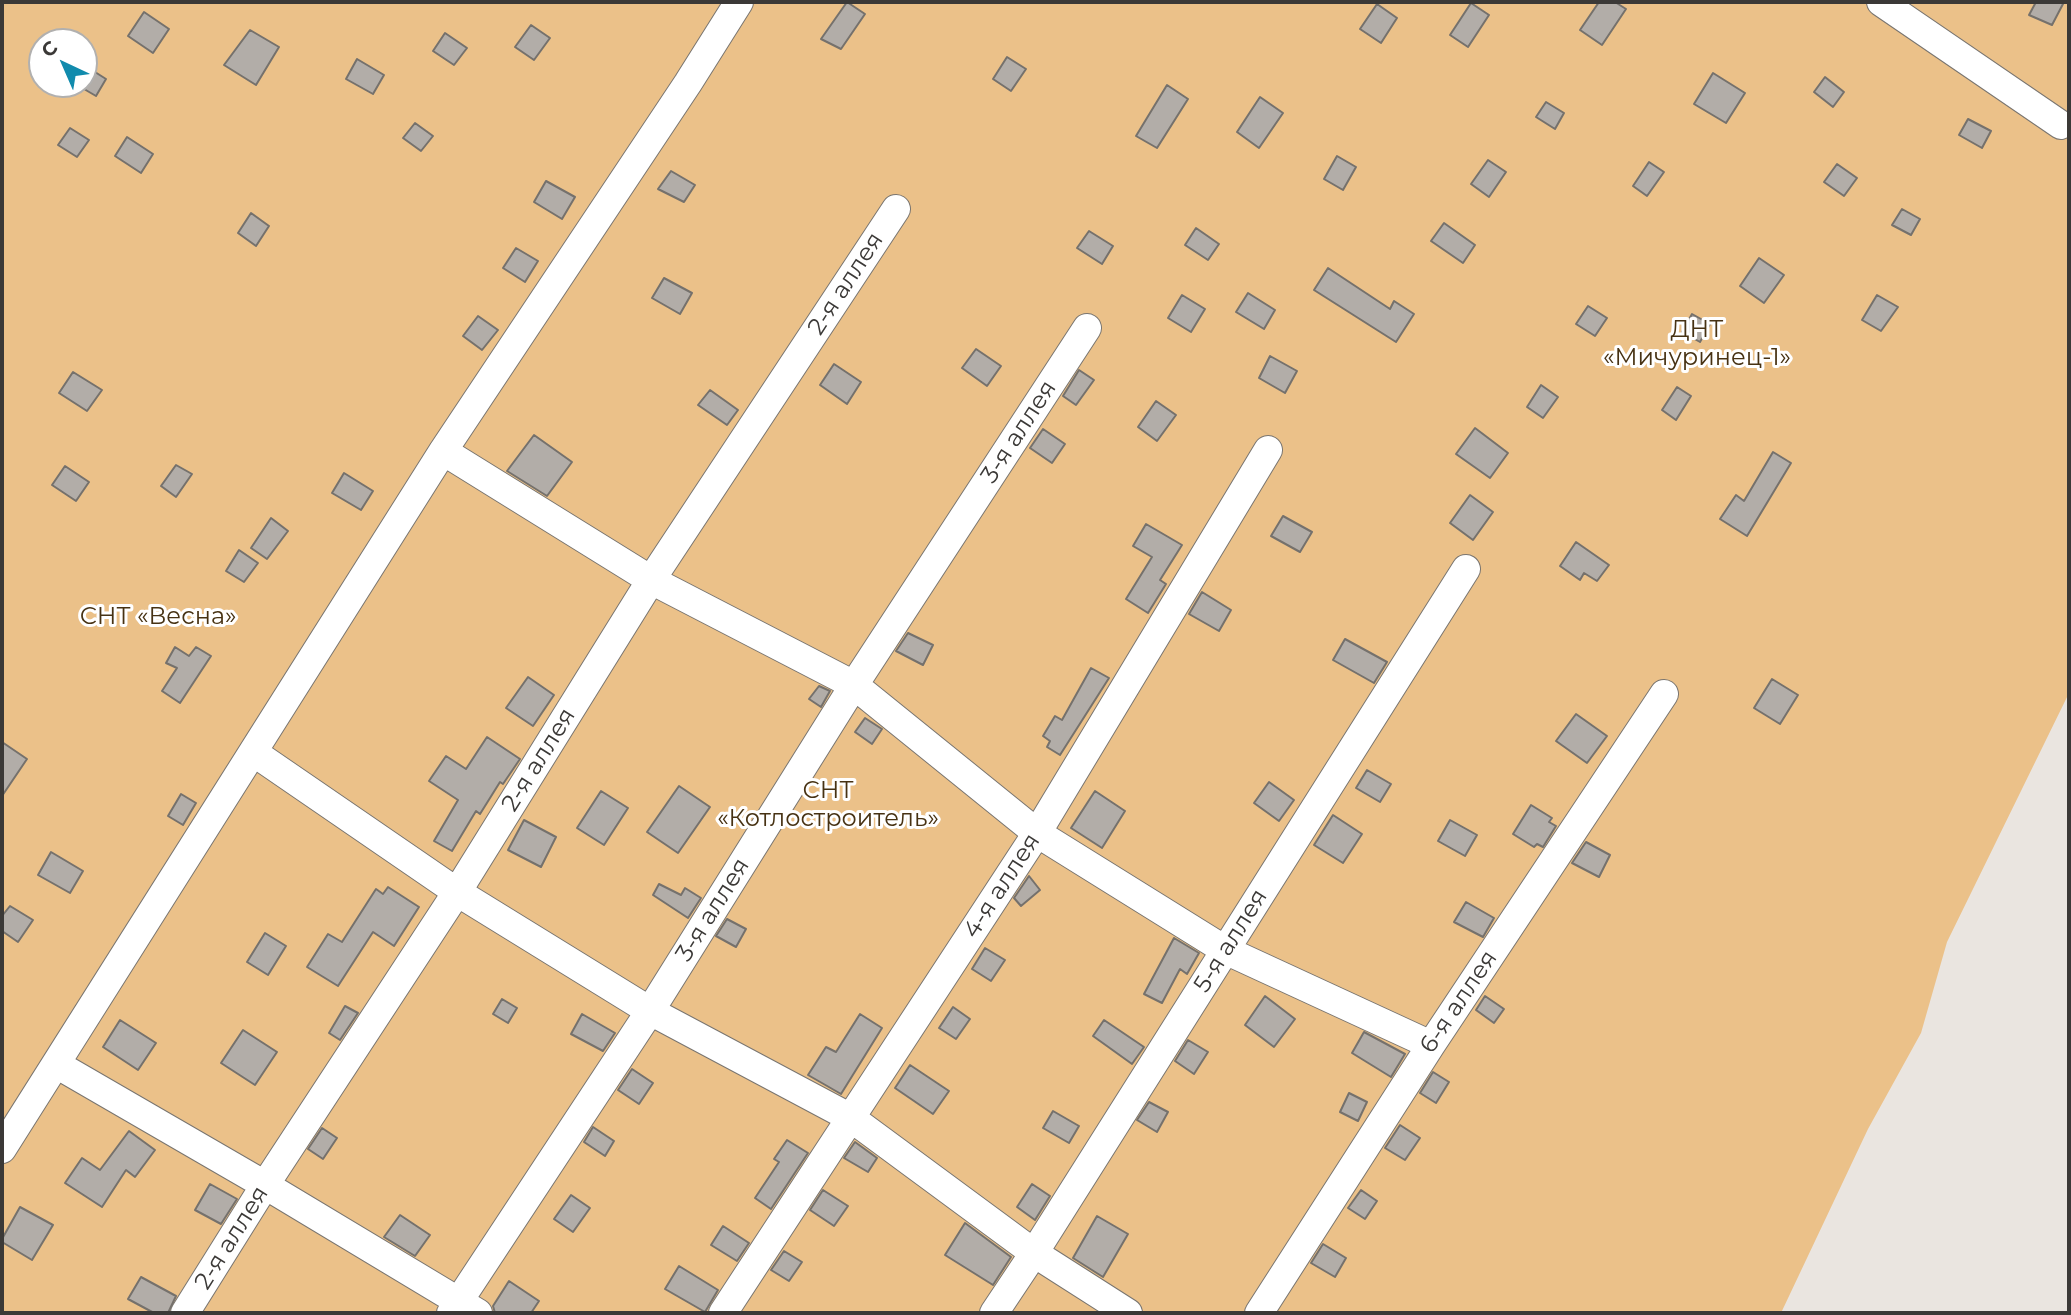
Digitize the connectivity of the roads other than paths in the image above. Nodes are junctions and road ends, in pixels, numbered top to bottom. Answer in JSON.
{"nodes":[{"id":1,"x":739,"y":2,"type":"edge"},
{"id":2,"x":1881,"y":2,"type":"edge"},
{"id":3,"x":2061,"y":125,"type":"dead end"},
{"id":4,"x":896,"y":209,"type":"dead end"},
{"id":5,"x":1087,"y":328,"type":"dead end"},
{"id":6,"x":1268,"y":450,"type":"dead end"},
{"id":7,"x":443,"y":451,"type":"junction"},
{"id":8,"x":1466,"y":569,"type":"dead end"},
{"id":9,"x":652,"y":580,"type":"junction"},
{"id":10,"x":854,"y":685,"type":"junction"},
{"id":11,"x":1664,"y":694,"type":"dead end"},
{"id":12,"x":253,"y":752,"type":"junction"},
{"id":13,"x":1037,"y":833,"type":"junction"},
{"id":14,"x":457,"y":892,"type":"junction"},
{"id":15,"x":1226,"y":950,"type":"junction"},
{"id":16,"x":650,"y":1011,"type":"junction"},
{"id":17,"x":1431,"y":1045,"type":"junction"},
{"id":18,"x":56,"y":1064,"type":"junction"},
{"id":19,"x":852,"y":1118,"type":"junction"},
{"id":20,"x":2,"y":1149,"type":"edge"},
{"id":21,"x":265,"y":1185,"type":"junction"},
{"id":22,"x":1034,"y":1253,"type":"junction"},
{"id":23,"x":462,"y":1309,"type":"edge"},
{"id":24,"x":185,"y":1313,"type":"edge"},
{"id":25,"x":723,"y":1313,"type":"edge"},
{"id":26,"x":994,"y":1313,"type":"edge"},
{"id":27,"x":1128,"y":1313,"type":"edge"},
{"id":28,"x":1259,"y":1313,"type":"edge"}],
"edges":[{"from":1,"to":7,"type":"street"},
{"from":2,"to":3,"type":"street"},
{"from":4,"to":9,"type":"street","name":"2-я аллея"},
{"from":5,"to":10,"type":"street","name":"3-я аллея"},
{"from":6,"to":13,"type":"street","name":"4-я аллея"},
{"from":7,"to":9,"type":"street"},
{"from":7,"to":12,"type":"street"},
{"from":8,"to":15,"type":"street","name":"5-я аллея"},
{"from":9,"to":10,"type":"street"},
{"from":9,"to":14,"type":"street","name":"2-я аллея"},
{"from":10,"to":13,"type":"street"},
{"from":10,"to":16,"type":"street","name":"3-я аллея"},
{"from":11,"to":17,"type":"street","name":"6-я аллея"},
{"from":12,"to":14,"type":"street"},
{"from":12,"to":18,"type":"street"},
{"from":13,"to":15,"type":"street"},
{"from":13,"to":19,"type":"street","name":"4-я аллея"},
{"from":14,"to":16,"type":"street"},
{"from":14,"to":21,"type":"street","name":"2-я аллея"},
{"from":15,"to":17,"type":"street"},
{"from":15,"to":22,"type":"street","name":"5-я аллея"},
{"from":16,"to":19,"type":"street"},
{"from":16,"to":23,"type":"street","name":"3-я аллея"},
{"from":17,"to":28,"type":"street","name":"6-я аллея"},
{"from":18,"to":20,"type":"street"},
{"from":18,"to":21,"type":"street"},
{"from":19,"to":22,"type":"street"},
{"from":19,"to":25,"type":"street","name":"4-я аллея"},
{"from":21,"to":23,"type":"street"},
{"from":21,"to":24,"type":"street","name":"2-я аллея"},
{"from":22,"to":26,"type":"street","name":"5-я аллея"},
{"from":22,"to":27,"type":"street"}]}
